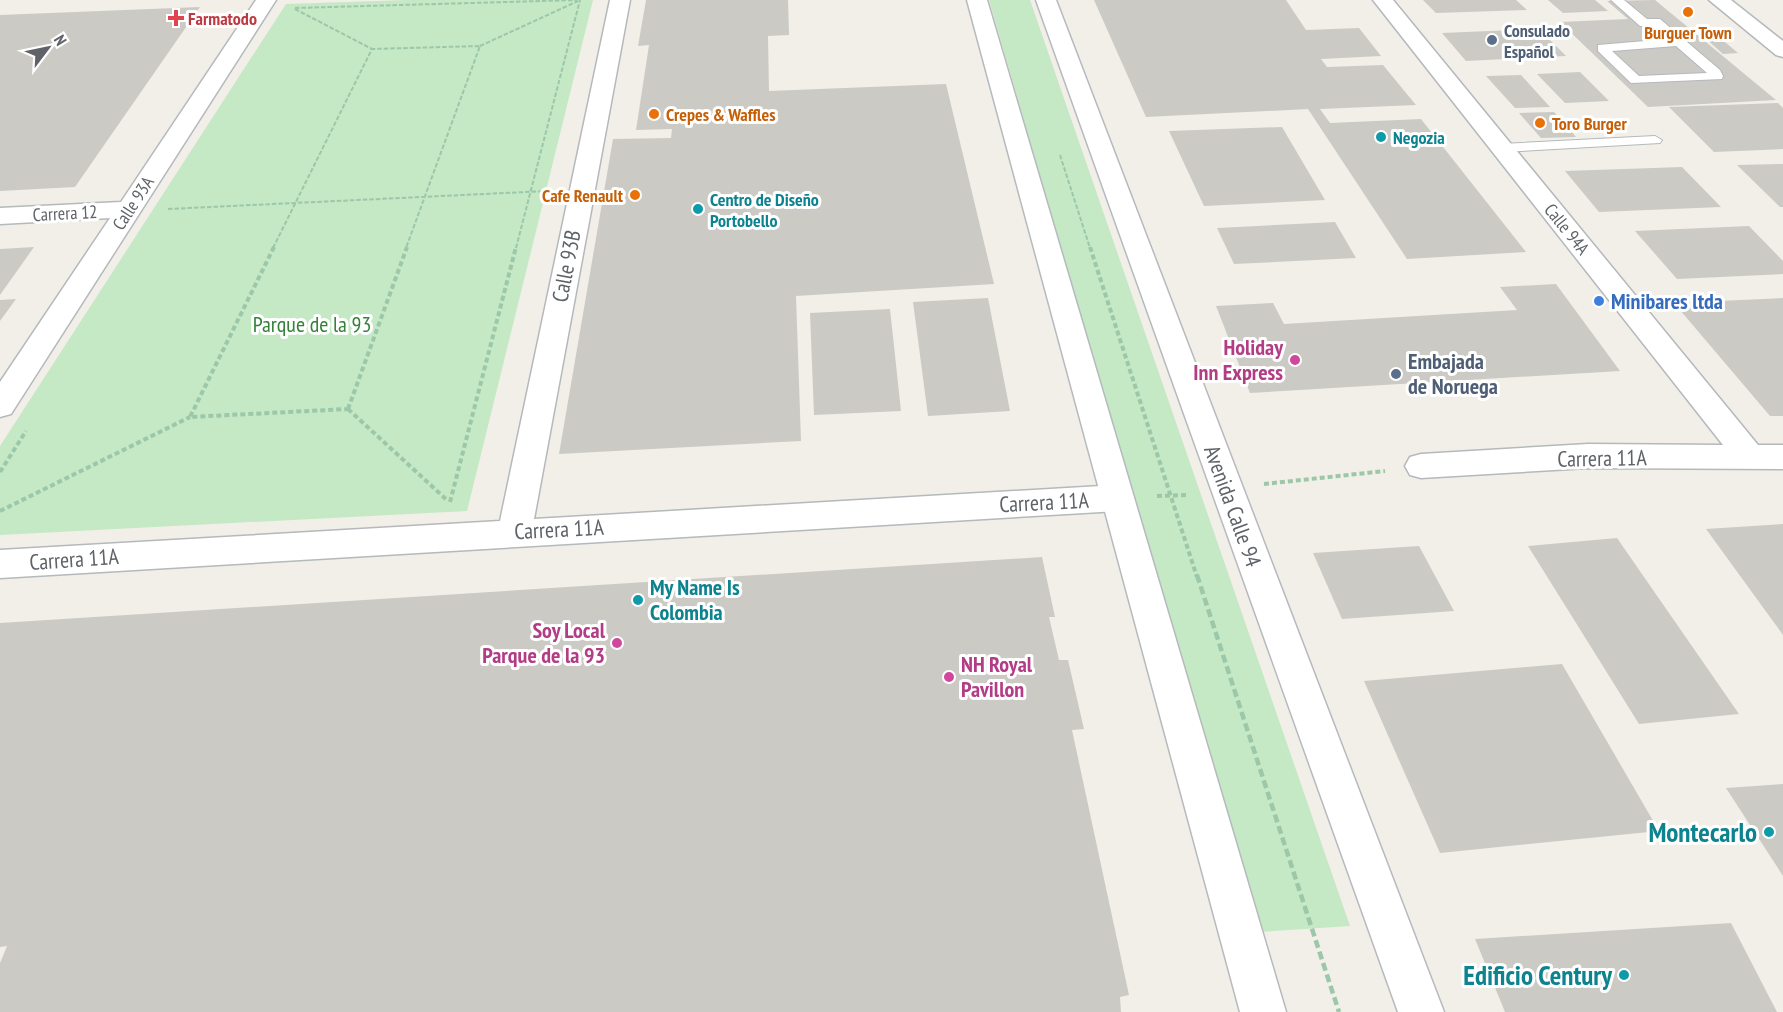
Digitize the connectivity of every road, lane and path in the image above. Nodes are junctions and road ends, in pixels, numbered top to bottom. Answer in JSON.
{"nodes":[{"id":1,"x":266,"y":0,"type":"edge"},
{"id":2,"x":579,"y":0,"type":"edge"},
{"id":3,"x":620,"y":0,"type":"edge"},
{"id":4,"x":977,"y":0,"type":"edge"},
{"id":5,"x":1046,"y":0,"type":"edge"},
{"id":6,"x":1383,"y":0,"type":"edge"},
{"id":7,"x":1617,"y":0,"type":"edge"},
{"id":8,"x":1719,"y":0,"type":"edge"},
{"id":9,"x":1677,"y":21,"type":"dead end"},
{"id":10,"x":1656,"y":22,"type":"junction"},
{"id":11,"x":1680,"y":42,"type":"junction"},
{"id":12,"x":480,"y":46,"type":"junction"},
{"id":13,"x":372,"y":49,"type":"junction"},
{"id":14,"x":1783,"y":51,"type":"edge"},
{"id":15,"x":1636,"y":80,"type":"junction"},
{"id":16,"x":1651,"y":95,"type":"dead end"},
{"id":17,"x":1655,"y":140,"type":"dead end"},
{"id":18,"x":1057,"y":147,"type":"dead end"},
{"id":19,"x":1502,"y":148,"type":"junction"},
{"id":20,"x":581,"y":189,"type":"junction"},
{"id":21,"x":530,"y":192,"type":"junction"},
{"id":22,"x":425,"y":197,"type":"junction"},
{"id":23,"x":171,"y":199,"type":"dead end"},
{"id":24,"x":295,"y":203,"type":"junction"},
{"id":25,"x":130,"y":209,"type":"junction"},
{"id":26,"x":0,"y":216,"type":"edge"},
{"id":27,"x":0,"y":406,"type":"edge"},
{"id":28,"x":348,"y":409,"type":"junction"},
{"id":29,"x":190,"y":417,"type":"junction"},
{"id":30,"x":32,"y":421,"type":"dead end"},
{"id":31,"x":1783,"y":457,"type":"edge"},
{"id":32,"x":1751,"y":458,"type":"junction"},
{"id":33,"x":1421,"y":466,"type":"joint"},
{"id":34,"x":0,"y":472,"type":"edge"},
{"id":35,"x":1229,"y":494,"type":"junction"},
{"id":36,"x":1171,"y":496,"type":"junction"},
{"id":37,"x":1118,"y":498,"type":"junction"},
{"id":38,"x":0,"y":511,"type":"edge"},
{"id":39,"x":515,"y":532,"type":"junction"},
{"id":40,"x":0,"y":564,"type":"edge"},
{"id":41,"x":1263,"y":1012,"type":"edge"},
{"id":42,"x":1339,"y":1012,"type":"edge"},
{"id":43,"x":1421,"y":1012,"type":"edge"}],
"edges":[{"from":1,"to":25,"type":"street","name":"Calle 93A"},
{"from":2,"to":12,"type":"path"},
{"from":2,"to":13,"type":"path"},
{"from":2,"to":21,"type":"path"},
{"from":3,"to":20,"type":"street","name":"Calle 93B"},
{"from":4,"to":37,"type":"street"},
{"from":5,"to":35,"type":"street","name":"Avenida Calle 94"},
{"from":6,"to":19,"type":"street","name":"Calle 94A"},
{"from":7,"to":10,"type":"lane"},
{"from":8,"to":14,"type":"street"},
{"from":9,"to":10,"type":"lane"},
{"from":10,"to":11,"type":"lane"},
{"from":11,"to":15,"type":"lane"},
{"from":11,"to":15,"type":"lane"},
{"from":12,"to":13,"type":"path"},
{"from":12,"to":22,"type":"path"},
{"from":13,"to":24,"type":"path"},
{"from":15,"to":16,"type":"lane"},
{"from":17,"to":19,"type":"lane"},
{"from":18,"to":36,"type":"path"},
{"from":19,"to":32,"type":"street","name":"Calle 94A"},
{"from":20,"to":21,"type":"path"},
{"from":20,"to":39,"type":"street","name":"Calle 93B"},
{"from":21,"to":22,"type":"path"},
{"from":21,"to":28,"type":"path"},
{"from":22,"to":24,"type":"path"},
{"from":22,"to":28,"type":"path"},
{"from":23,"to":24,"type":"path"},
{"from":24,"to":29,"type":"path"},
{"from":25,"to":26,"type":"street","name":"Carrera 12"},
{"from":25,"to":27,"type":"street","name":"Calle 93A"},
{"from":28,"to":29,"type":"path"},
{"from":29,"to":38,"type":"path"},
{"from":30,"to":34,"type":"path"},
{"from":31,"to":32,"type":"street","name":"Carrera 11A"},
{"from":32,"to":33,"type":"street","name":"Carrera 11A"},
{"from":33,"to":35,"type":"path"},
{"from":35,"to":36,"type":"path"},
{"from":35,"to":43,"type":"street","name":"Avenida Calle 94"},
{"from":36,"to":37,"type":"path"},
{"from":36,"to":42,"type":"path"},
{"from":37,"to":39,"type":"street","name":"Carrera 11A"},
{"from":37,"to":41,"type":"street"},
{"from":39,"to":40,"type":"street","name":"Carrera 11A"}]}
